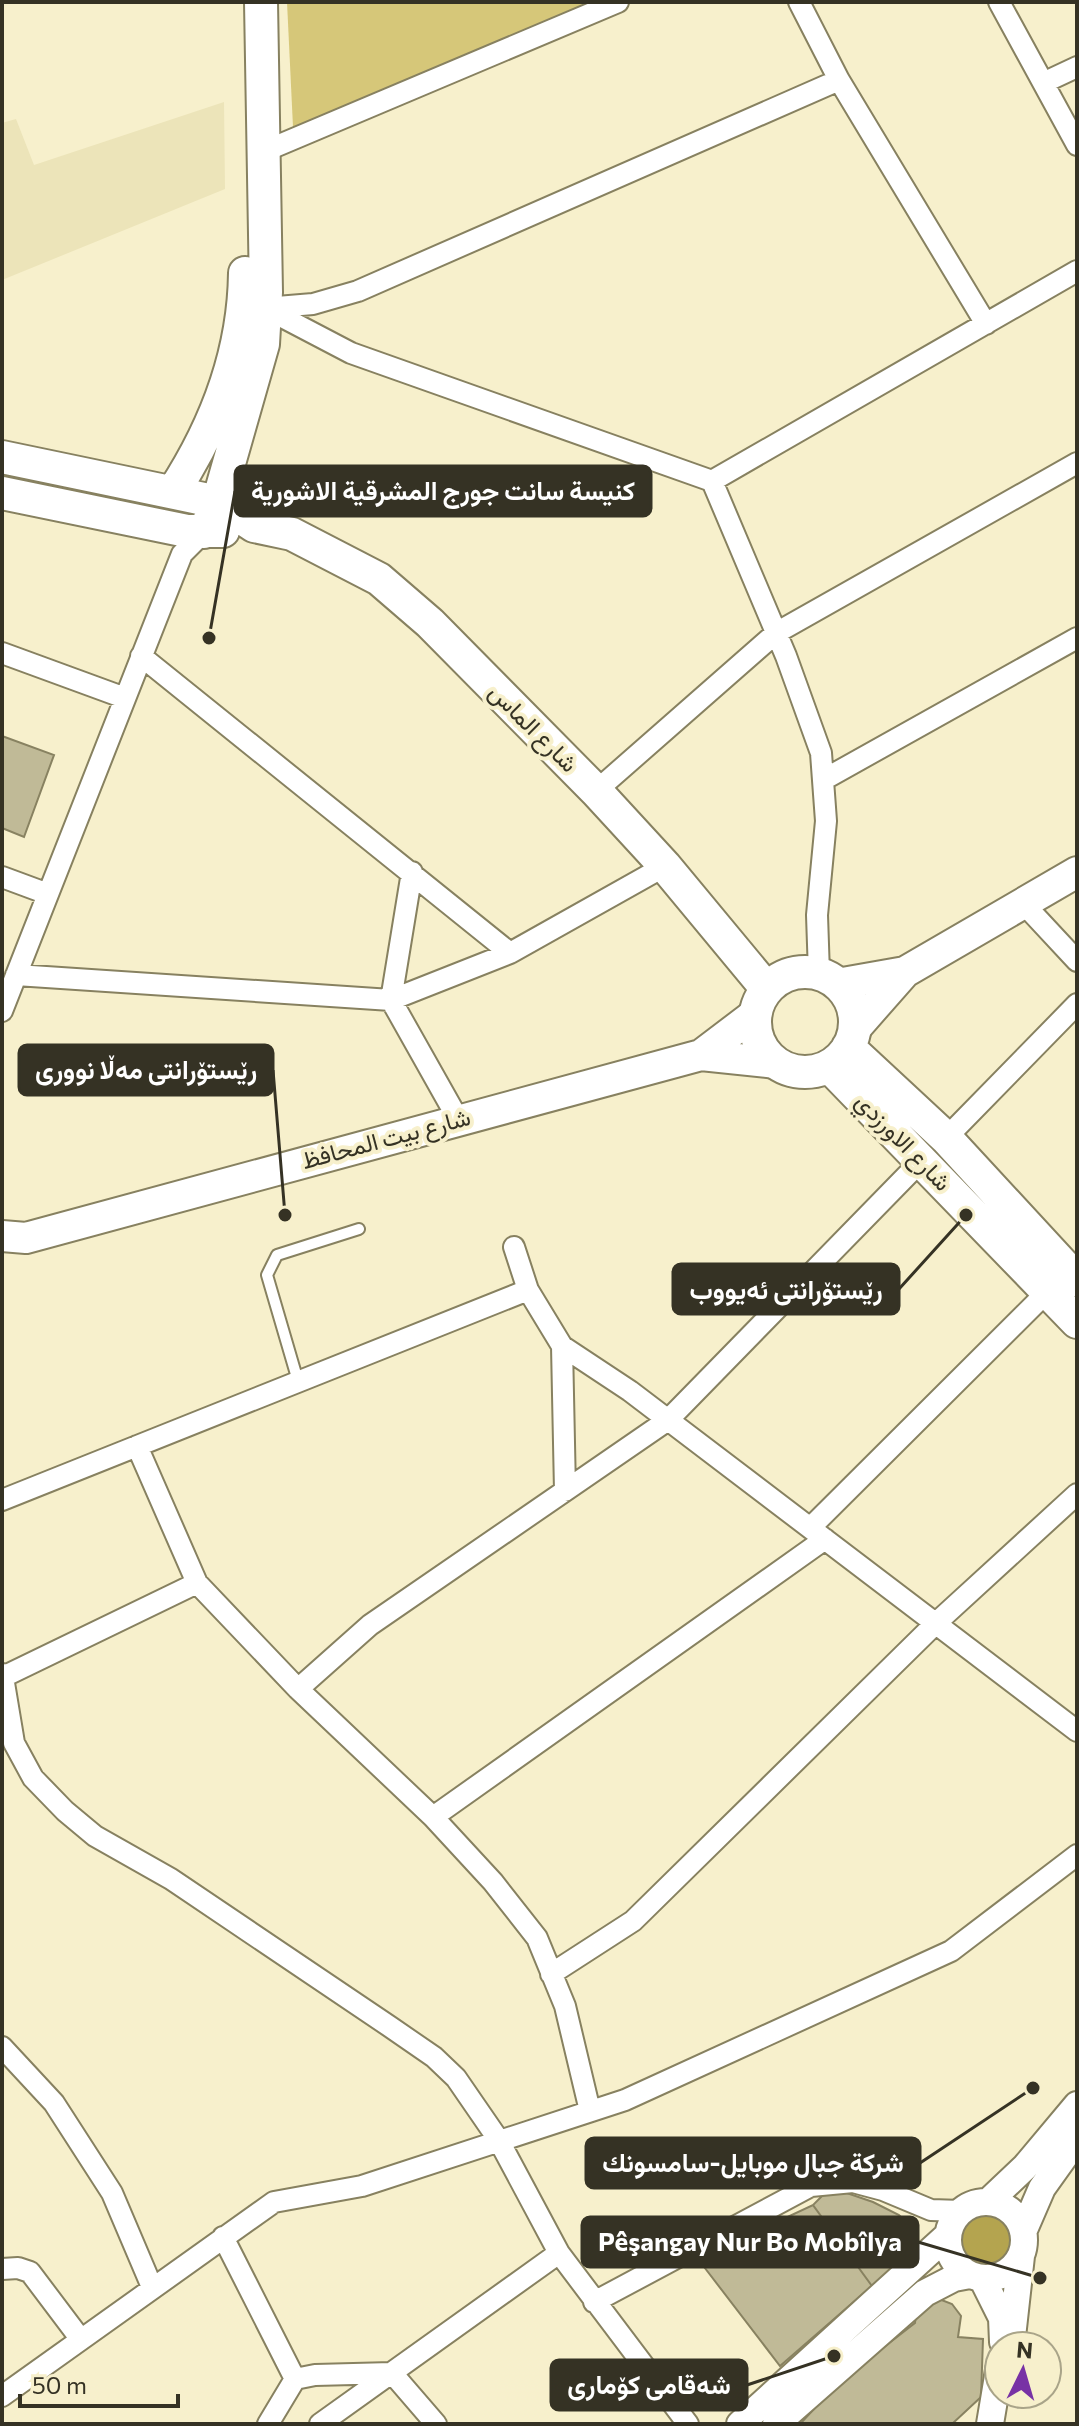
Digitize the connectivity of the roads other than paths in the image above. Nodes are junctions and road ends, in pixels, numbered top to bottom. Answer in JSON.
{"nodes":[{"id":1,"x":242,"y":2,"type":"edge"},
{"id":2,"x":261,"y":2,"type":"edge"},
{"id":3,"x":618,"y":2,"type":"edge"},
{"id":4,"x":799,"y":2,"type":"edge"},
{"id":5,"x":999,"y":2,"type":"edge"},
{"id":6,"x":1077,"y":67,"type":"edge"},
{"id":7,"x":839,"y":80,"type":"junction"},
{"id":8,"x":1045,"y":82,"type":"junction"},
{"id":9,"x":1077,"y":145,"type":"edge"},
{"id":10,"x":265,"y":151,"type":"junction"},
{"id":11,"x":1077,"y":271,"type":"edge"},
{"id":12,"x":254,"y":308,"type":"junction"},
{"id":13,"x":986,"y":324,"type":"junction"},
{"id":14,"x":2,"y":457,"type":"edge"},
{"id":15,"x":1077,"y":463,"type":"edge"},
{"id":16,"x":712,"y":481,"type":"junction"},
{"id":17,"x":173,"y":492,"type":"junction"},
{"id":18,"x":2,"y":493,"type":"edge"},
{"id":19,"x":218,"y":502,"type":"junction"},
{"id":20,"x":254,"y":526,"type":"junction"},
{"id":21,"x":204,"y":532,"type":"junction"},
{"id":22,"x":776,"y":633,"type":"junction"},
{"id":23,"x":1077,"y":638,"type":"edge"},
{"id":24,"x":2,"y":653,"type":"edge"},
{"id":25,"x":141,"y":656,"type":"junction"},
{"id":26,"x":125,"y":698,"type":"junction"},
{"id":27,"x":823,"y":780,"type":"junction"},
{"id":28,"x":596,"y":791,"type":"junction"},
{"id":29,"x":665,"y":866,"type":"junction"},
{"id":30,"x":412,"y":872,"type":"junction"},
{"id":31,"x":1077,"y":872,"type":"edge"},
{"id":32,"x":2,"y":877,"type":"edge"},
{"id":33,"x":48,"y":894,"type":"junction"},
{"id":34,"x":1023,"y":903,"type":"junction"},
{"id":35,"x":510,"y":953,"type":"junction"},
{"id":36,"x":1077,"y":961,"type":"edge"},
{"id":37,"x":905,"y":972,"type":"junction"},
{"id":38,"x":16,"y":975,"type":"junction"},
{"id":39,"x":828,"y":979,"type":"junction"},
{"id":40,"x":391,"y":1000,"type":"junction"},
{"id":41,"x":761,"y":1002,"type":"junction"},
{"id":42,"x":1077,"y":1004,"type":"edge"},
{"id":43,"x":2,"y":1011,"type":"edge"},
{"id":44,"x":844,"y":1048,"type":"junction"},
{"id":45,"x":701,"y":1055,"type":"junction"},
{"id":46,"x":776,"y":1063,"type":"junction"},
{"id":47,"x":458,"y":1119,"type":"junction"},
{"id":48,"x":946,"y":1138,"type":"junction"},
{"id":49,"x":922,"y":1160,"type":"junction"},
{"id":50,"x":359,"y":1229,"type":"dead end"},
{"id":51,"x":10,"y":1243,"type":"edge"},
{"id":52,"x":514,"y":1247,"type":"dead end"},
{"id":53,"x":1063,"y":1286,"type":"edge"},
{"id":54,"x":528,"y":1290,"type":"junction"},
{"id":55,"x":1077,"y":1322,"type":"edge"},
{"id":56,"x":562,"y":1346,"type":"junction"},
{"id":57,"x":298,"y":1381,"type":"junction"},
{"id":58,"x":668,"y":1420,"type":"junction"},
{"id":59,"x":137,"y":1446,"type":"junction"},
{"id":60,"x":565,"y":1491,"type":"junction"},
{"id":61,"x":1077,"y":1494,"type":"edge"},
{"id":62,"x":2,"y":1500,"type":"edge"},
{"id":63,"x":818,"y":1533,"type":"junction"},
{"id":64,"x":197,"y":1583,"type":"junction"},
{"id":65,"x":935,"y":1624,"type":"junction"},
{"id":66,"x":3,"y":1676,"type":"edge"},
{"id":67,"x":298,"y":1689,"type":"junction"},
{"id":68,"x":6,"y":1722,"type":"edge"},
{"id":69,"x":1077,"y":1731,"type":"edge"},
{"id":70,"x":433,"y":1817,"type":"junction"},
{"id":71,"x":1077,"y":1855,"type":"edge"},
{"id":72,"x":551,"y":1974,"type":"junction"},
{"id":73,"x":2,"y":2047,"type":"edge"},
{"id":74,"x":1077,"y":2105,"type":"edge"},
{"id":75,"x":590,"y":2111,"type":"junction"},
{"id":76,"x":498,"y":2139,"type":"junction"},
{"id":77,"x":1077,"y":2139,"type":"edge"},
{"id":78,"x":988,"y":2202,"type":"junction"},
{"id":79,"x":962,"y":2211,"type":"junction"},
{"id":80,"x":948,"y":2235,"type":"junction"},
{"id":81,"x":223,"y":2237,"type":"junction"},
{"id":82,"x":1022,"y":2244,"type":"junction"},
{"id":83,"x":559,"y":2253,"type":"junction"},
{"id":84,"x":2,"y":2269,"type":"edge"},
{"id":85,"x":976,"y":2277,"type":"junction"},
{"id":86,"x":152,"y":2287,"type":"junction"},
{"id":87,"x":594,"y":2302,"type":"junction"},
{"id":88,"x":1002,"y":2330,"type":"edge"},
{"id":89,"x":1013,"y":2330,"type":"edge"},
{"id":90,"x":79,"y":2337,"type":"junction"},
{"id":91,"x":392,"y":2373,"type":"junction"},
{"id":92,"x":295,"y":2379,"type":"junction"},
{"id":93,"x":2,"y":2396,"type":"edge"},
{"id":94,"x":268,"y":2424,"type":"edge"},
{"id":95,"x":320,"y":2424,"type":"edge"},
{"id":96,"x":436,"y":2424,"type":"edge"},
{"id":97,"x":688,"y":2424,"type":"edge"},
{"id":98,"x":740,"y":2424,"type":"edge"},
{"id":99,"x":776,"y":2424,"type":"edge"}],
"edges":[{"from":1,"to":12,"type":"main road"},
{"from":2,"to":10,"type":"main road"},
{"from":3,"to":10,"type":"street"},
{"from":4,"to":7,"type":"street"},
{"from":5,"to":8,"type":"street"},
{"from":6,"to":8,"type":"street"},
{"from":7,"to":12,"type":"street"},
{"from":7,"to":13,"type":"street"},
{"from":8,"to":9,"type":"street"},
{"from":10,"to":12,"type":"main road"},
{"from":11,"to":13,"type":"street"},
{"from":12,"to":16,"type":"street"},
{"from":12,"to":17,"type":"main road"},
{"from":12,"to":19,"type":"main road"},
{"from":13,"to":16,"type":"street"},
{"from":14,"to":17,"type":"main road","name":"شارع الماس"},
{"from":15,"to":22,"type":"street"},
{"from":16,"to":22,"type":"street"},
{"from":17,"to":19,"type":"main road","name":"شارع الماس"},
{"from":18,"to":21,"type":"main road","name":"شارع الماس"},
{"from":19,"to":20,"type":"main road","name":"شارع الماس"},
{"from":19,"to":21,"type":"main road"},
{"from":20,"to":21,"type":"main road","name":"شارع الماس"},
{"from":20,"to":28,"type":"main road","name":"شارع الماس"},
{"from":21,"to":25,"type":"street"},
{"from":22,"to":27,"type":"street"},
{"from":22,"to":28,"type":"street"},
{"from":23,"to":27,"type":"street"},
{"from":24,"to":26,"type":"street"},
{"from":25,"to":26,"type":"street"},
{"from":25,"to":30,"type":"street"},
{"from":26,"to":33,"type":"street"},
{"from":27,"to":39,"type":"street"},
{"from":28,"to":29,"type":"main road","name":"شارع الماس"},
{"from":29,"to":35,"type":"street"},
{"from":29,"to":41,"type":"main road","name":"شارع الماس"},
{"from":30,"to":35,"type":"street"},
{"from":30,"to":40,"type":"street"},
{"from":31,"to":34,"type":"main road"},
{"from":32,"to":33,"type":"street"},
{"from":33,"to":38,"type":"street"},
{"from":34,"to":36,"type":"street"},
{"from":34,"to":37,"type":"main road"},
{"from":35,"to":40,"type":"street"},
{"from":37,"to":39,"type":"main road"},
{"from":37,"to":44,"type":"main road"},
{"from":38,"to":40,"type":"street"},
{"from":38,"to":43,"type":"street"},
{"from":39,"to":41,"type":"main road"},
{"from":39,"to":44,"type":"main road"},
{"from":40,"to":47,"type":"street"},
{"from":41,"to":45,"type":"main road","name":"شارع بيت المحافظ"},
{"from":41,"to":46,"type":"main road"},
{"from":42,"to":48,"type":"street"},
{"from":44,"to":46,"type":"main road"},
{"from":44,"to":48,"type":"main road","name":"شارع الاورزدي"},
{"from":44,"to":49,"type":"main road","name":"شارع الاورزدي"},
{"from":45,"to":46,"type":"main road","name":"شارع بيت المحافظ"},
{"from":45,"to":47,"type":"main road","name":"شارع بيت المحافظ"},
{"from":47,"to":51,"type":"main road","name":"شارع بيت المحافظ"},
{"from":48,"to":53,"type":"main road","name":"شارع الاورزدي"},
{"from":49,"to":53,"type":"main road","name":"شارع الاورزدي"},
{"from":49,"to":58,"type":"street"},
{"from":50,"to":57,"type":"lane"},
{"from":52,"to":54,"type":"street"},
{"from":53,"to":55,"type":"main road","name":"شارع الاورزدي"},
{"from":53,"to":63,"type":"street"},
{"from":54,"to":56,"type":"street"},
{"from":54,"to":57,"type":"street"},
{"from":56,"to":58,"type":"street"},
{"from":56,"to":60,"type":"street"},
{"from":57,"to":59,"type":"street"},
{"from":58,"to":60,"type":"street"},
{"from":58,"to":63,"type":"street"},
{"from":59,"to":62,"type":"street"},
{"from":59,"to":64,"type":"street"},
{"from":60,"to":67,"type":"street"},
{"from":61,"to":65,"type":"street"},
{"from":63,"to":65,"type":"street"},
{"from":63,"to":70,"type":"street"},
{"from":64,"to":66,"type":"street"},
{"from":64,"to":67,"type":"street"},
{"from":65,"to":69,"type":"street"},
{"from":65,"to":72,"type":"street"},
{"from":66,"to":68,"type":"street"},
{"from":67,"to":70,"type":"street"},
{"from":68,"to":76,"type":"street"},
{"from":70,"to":72,"type":"street"},
{"from":71,"to":75,"type":"street"},
{"from":72,"to":75,"type":"street"},
{"from":73,"to":86,"type":"street"},
{"from":74,"to":78,"type":"street"},
{"from":75,"to":76,"type":"street"},
{"from":76,"to":81,"type":"street"},
{"from":76,"to":83,"type":"street"},
{"from":77,"to":82,"type":"street"},
{"from":78,"to":79,"type":"street"},
{"from":78,"to":82,"type":"street"},
{"from":79,"to":80,"type":"street"},
{"from":79,"to":87,"type":"street"},
{"from":80,"to":85,"type":"street"},
{"from":80,"to":98,"type":"street"},
{"from":81,"to":86,"type":"street"},
{"from":81,"to":92,"type":"street"},
{"from":82,"to":85,"type":"street"},
{"from":82,"to":89,"type":"street"},
{"from":83,"to":87,"type":"street"},
{"from":83,"to":91,"type":"street"},
{"from":84,"to":90,"type":"street"},
{"from":85,"to":88,"type":"street"},
{"from":85,"to":99,"type":"street"},
{"from":86,"to":90,"type":"street"},
{"from":87,"to":97,"type":"street"},
{"from":90,"to":93,"type":"street"},
{"from":91,"to":92,"type":"street"},
{"from":91,"to":95,"type":"street"},
{"from":91,"to":96,"type":"street"},
{"from":92,"to":94,"type":"street"}]}
